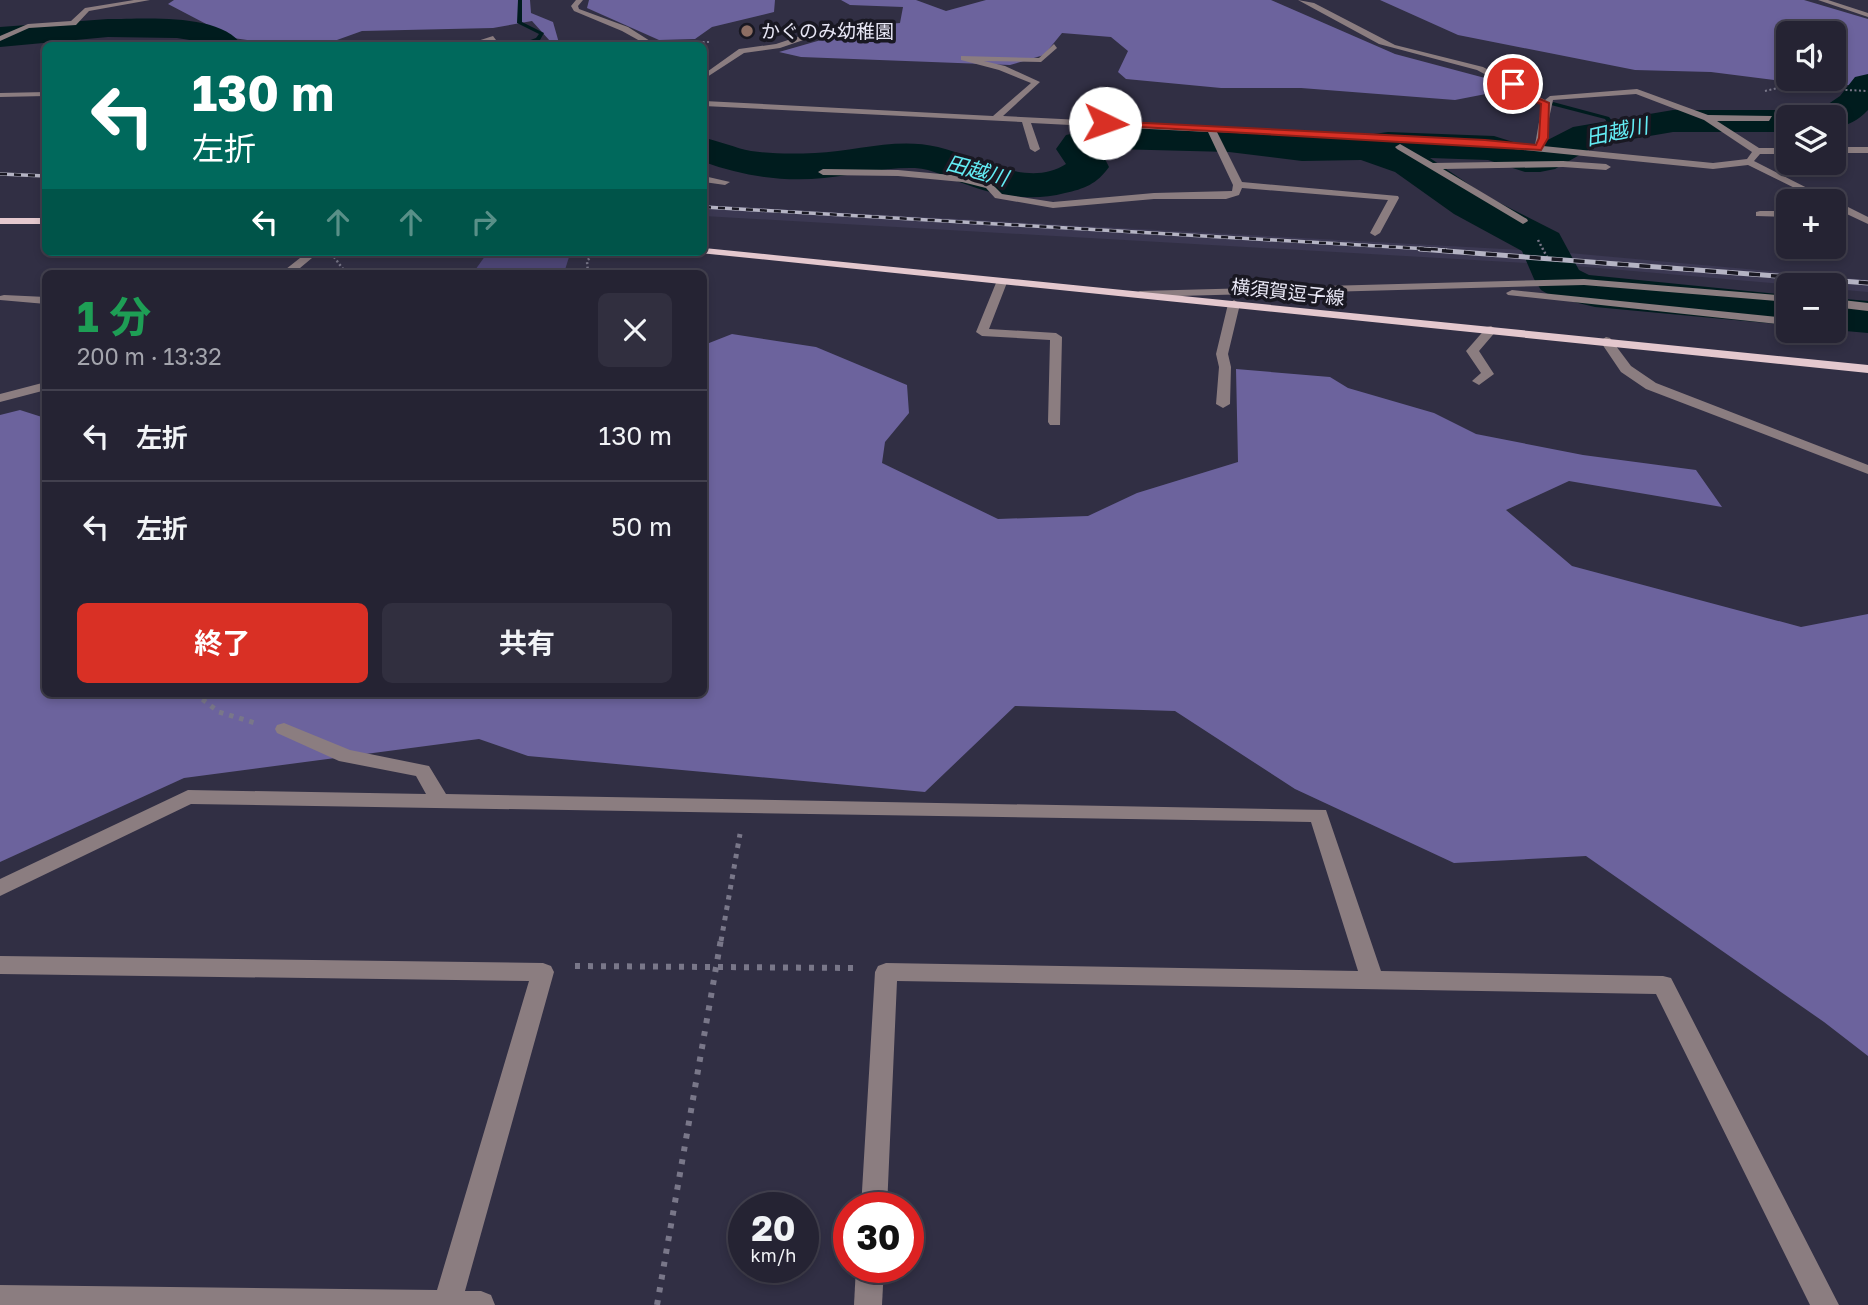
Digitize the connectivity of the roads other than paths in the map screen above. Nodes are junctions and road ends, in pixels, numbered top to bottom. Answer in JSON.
{"nodes":[{"id":1,"x":83,"y":0,"type":"edge"},
{"id":2,"x":580,"y":0,"type":"edge"},
{"id":3,"x":1301,"y":0,"type":"edge"},
{"id":4,"x":1821,"y":0,"type":"edge"},
{"id":5,"x":143,"y":1,"type":"edge"},
{"id":6,"x":87,"y":9,"type":"junction"},
{"id":7,"x":1868,"y":15,"type":"edge"},
{"id":8,"x":5,"y":25,"type":"dead end"},
{"id":9,"x":28,"y":26,"type":"junction"},
{"id":10,"x":821,"y":31,"type":"dead end"},
{"id":11,"x":761,"y":37,"type":"dead end"},
{"id":12,"x":493,"y":38,"type":"dead end"},
{"id":13,"x":0,"y":39,"type":"edge"},
{"id":14,"x":479,"y":42,"type":"edge"},
{"id":15,"x":648,"y":42,"type":"edge"},
{"id":16,"x":1054,"y":46,"type":"dead end"},
{"id":17,"x":742,"y":51,"type":"junction"},
{"id":18,"x":707,"y":75,"type":"edge"},
{"id":19,"x":1659,"y":89,"type":"dead end"},
{"id":20,"x":0,"y":94,"type":"edge"},
{"id":21,"x":42,"y":94,"type":"edge"},
{"id":22,"x":1545,"y":103,"type":"junction"},
{"id":23,"x":1664,"y":103,"type":"junction"},
{"id":24,"x":707,"y":104,"type":"edge"},
{"id":25,"x":996,"y":117,"type":"junction"},
{"id":26,"x":1769,"y":118,"type":"road end"},
{"id":27,"x":1025,"y":119,"type":"junction"},
{"id":28,"x":1711,"y":121,"type":"junction"},
{"id":29,"x":1214,"y":135,"type":"junction"},
{"id":30,"x":1400,"y":147,"type":"dead end"},
{"id":31,"x":1035,"y":149,"type":"dead end"},
{"id":32,"x":1542,"y":149,"type":"junction"},
{"id":33,"x":1776,"y":150,"type":"edge"},
{"id":34,"x":1846,"y":150,"type":"edge"},
{"id":35,"x":1868,"y":150,"type":"edge"},
{"id":36,"x":1757,"y":151,"type":"junction"},
{"id":37,"x":1749,"y":162,"type":"junction"},
{"id":38,"x":1431,"y":166,"type":"junction"},
{"id":39,"x":1713,"y":166,"type":"junction"},
{"id":40,"x":823,"y":172,"type":"dead end"},
{"id":41,"x":707,"y":179,"type":"edge"},
{"id":42,"x":725,"y":182,"type":"dead end"},
{"id":43,"x":1238,"y":185,"type":"junction"},
{"id":44,"x":1804,"y":189,"type":"edge"},
{"id":45,"x":1846,"y":210,"type":"edge"},
{"id":46,"x":1760,"y":214,"type":"dead end"},
{"id":47,"x":1776,"y":214,"type":"edge"},
{"id":48,"x":1865,"y":219,"type":"edge"},
{"id":49,"x":1522,"y":220,"type":"dead end"},
{"id":50,"x":1846,"y":220,"type":"edge"},
{"id":51,"x":0,"y":221,"type":"edge"},
{"id":52,"x":42,"y":221,"type":"edge"},
{"id":53,"x":1375,"y":233,"type":"dead end"},
{"id":54,"x":707,"y":251,"type":"edge"},
{"id":55,"x":304,"y":256,"type":"edge"},
{"id":56,"x":291,"y":270,"type":"edge"},
{"id":57,"x":1002,"y":280,"type":"junction"},
{"id":58,"x":1485,"y":285,"type":"junction"},
{"id":59,"x":1140,"y":294,"type":"junction"},
{"id":60,"x":4,"y":298,"type":"dead end"},
{"id":61,"x":1776,"y":298,"type":"edge"},
{"id":62,"x":42,"y":301,"type":"edge"},
{"id":63,"x":1234,"y":304,"type":"junction"},
{"id":64,"x":1846,"y":304,"type":"edge"},
{"id":65,"x":1868,"y":307,"type":"edge"},
{"id":66,"x":1776,"y":321,"type":"edge"},
{"id":67,"x":1491,"y":330,"type":"junction"},
{"id":68,"x":1606,"y":341,"type":"junction"},
{"id":69,"x":1868,"y":369,"type":"edge"},
{"id":70,"x":1479,"y":381,"type":"dead end"},
{"id":71,"x":42,"y":387,"type":"edge"},
{"id":72,"x":0,"y":398,"type":"edge"},
{"id":73,"x":1223,"y":404,"type":"dead end"},
{"id":74,"x":1055,"y":422,"type":"dead end"},
{"id":75,"x":1868,"y":470,"type":"edge"},
{"id":76,"x":284,"y":729,"type":"road end"},
{"id":77,"x":440,"y":800,"type":"junction"},
{"id":78,"x":0,"y":888,"type":"edge"},
{"id":79,"x":0,"y":965,"type":"edge"},
{"id":80,"x":1373,"y":981,"type":"junction"},
{"id":81,"x":875,"y":1192,"type":"edge"},
{"id":82,"x":869,"y":1283,"type":"edge"},
{"id":83,"x":0,"y":1299,"type":"edge"},
{"id":84,"x":447,"y":1305,"type":"edge"},
{"id":85,"x":481,"y":1305,"type":"edge"},
{"id":86,"x":868,"y":1305,"type":"edge"},
{"id":87,"x":1825,"y":1305,"type":"edge"}],
"edges":[{"from":1,"to":6,"type":"street"},
{"from":2,"to":15,"type":"street"},
{"from":3,"to":22,"type":"street"},
{"from":4,"to":7,"type":"street"},
{"from":5,"to":6,"type":"street"},
{"from":6,"to":9,"type":"street"},
{"from":8,"to":9,"type":"street"},
{"from":9,"to":13,"type":"street"},
{"from":10,"to":17,"type":"street"},
{"from":11,"to":17,"type":"street"},
{"from":12,"to":14,"type":"street"},
{"from":16,"to":25,"type":"street"},
{"from":17,"to":18,"type":"street"},
{"from":19,"to":23,"type":"street"},
{"from":20,"to":21,"type":"street"},
{"from":22,"to":23,"type":"street"},
{"from":22,"to":32,"type":"street"},
{"from":23,"to":28,"type":"street"},
{"from":24,"to":25,"type":"street"},
{"from":25,"to":27,"type":"street"},
{"from":26,"to":28,"type":"street"},
{"from":27,"to":29,"type":"street"},
{"from":27,"to":31,"type":"street"},
{"from":28,"to":36,"type":"street"},
{"from":29,"to":32,"type":"street"},
{"from":29,"to":43,"type":"street"},
{"from":30,"to":38,"type":"street"},
{"from":32,"to":39,"type":"street"},
{"from":33,"to":36,"type":"street"},
{"from":34,"to":35,"type":"street"},
{"from":36,"to":37,"type":"street"},
{"from":37,"to":39,"type":"street"},
{"from":37,"to":44,"type":"street"},
{"from":38,"to":39,"type":"street"},
{"from":38,"to":49,"type":"street"},
{"from":40,"to":43,"type":"street"},
{"from":41,"to":42,"type":"street"},
{"from":43,"to":53,"type":"street"},
{"from":45,"to":48,"type":"street"},
{"from":46,"to":47,"type":"street"},
{"from":48,"to":50,"type":"street"},
{"from":51,"to":52,"type":"main road"},
{"from":54,"to":57,"type":"main road","name":"横須賀逗子線"},
{"from":55,"to":56,"type":"street"},
{"from":57,"to":59,"type":"main road","name":"横須賀逗子線"},
{"from":57,"to":74,"type":"street"},
{"from":58,"to":59,"type":"street"},
{"from":58,"to":61,"type":"street"},
{"from":58,"to":66,"type":"street"},
{"from":59,"to":63,"type":"main road","name":"横須賀逗子線"},
{"from":60,"to":62,"type":"street"},
{"from":63,"to":67,"type":"main road","name":"横須賀逗子線"},
{"from":63,"to":73,"type":"street"},
{"from":64,"to":65,"type":"street"},
{"from":67,"to":68,"type":"main road","name":"横須賀逗子線"},
{"from":67,"to":70,"type":"street"},
{"from":68,"to":69,"type":"main road","name":"横須賀逗子線"},
{"from":68,"to":75,"type":"street"},
{"from":71,"to":72,"type":"street"},
{"from":76,"to":77,"type":"street"},
{"from":77,"to":78,"type":"street"},
{"from":77,"to":80,"type":"street"},
{"from":79,"to":84,"type":"street"},
{"from":80,"to":81,"type":"street"},
{"from":80,"to":87,"type":"street"},
{"from":82,"to":86,"type":"street"},
{"from":83,"to":84,"type":"street"},
{"from":84,"to":85,"type":"street"}]}
